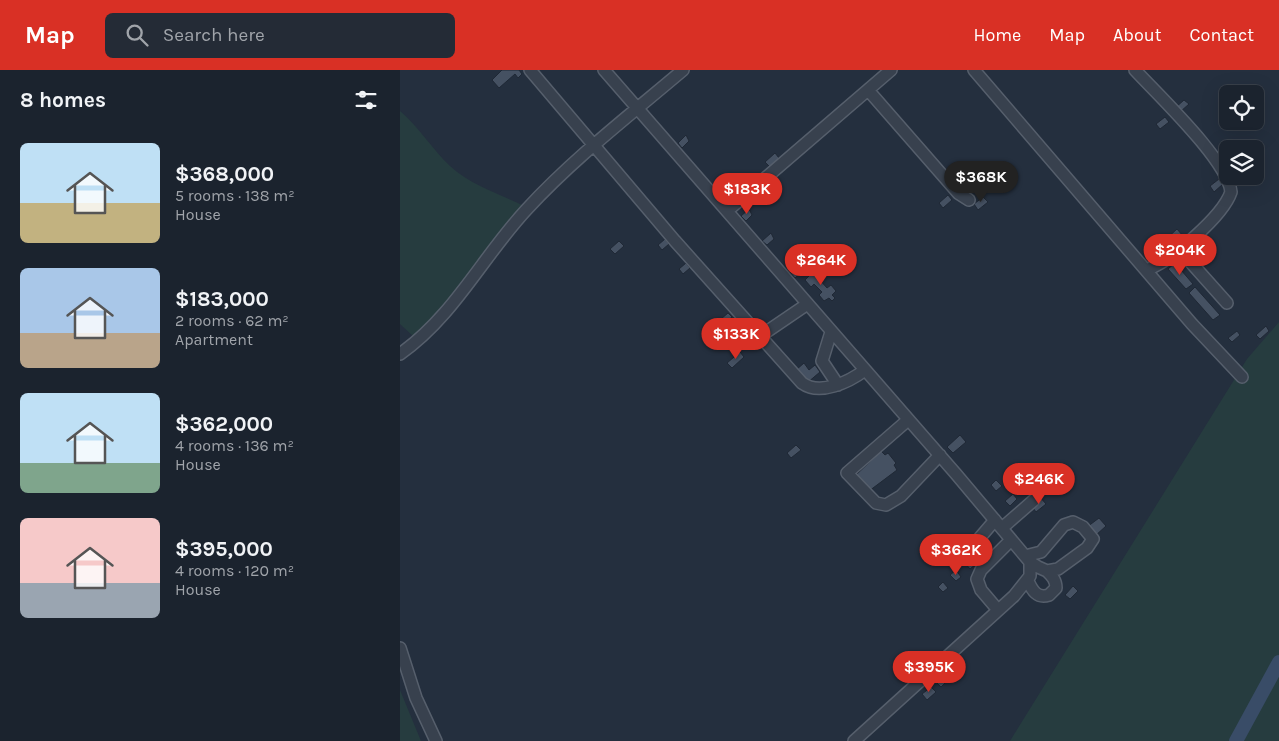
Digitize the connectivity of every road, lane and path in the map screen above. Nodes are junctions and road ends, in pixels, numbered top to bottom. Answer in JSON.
{"nodes":[{"id":1,"x":530,"y":70,"type":"edge"},
{"id":2,"x":604,"y":70,"type":"edge"},
{"id":3,"x":683,"y":70,"type":"edge"},
{"id":4,"x":891,"y":70,"type":"edge"},
{"id":5,"x":974,"y":70,"type":"edge"},
{"id":6,"x":1135,"y":70,"type":"edge"},
{"id":7,"x":868,"y":90,"type":"junction"},
{"id":8,"x":637,"y":110,"type":"junction"},
{"id":9,"x":595,"y":145,"type":"junction"},
{"id":10,"x":969,"y":200,"type":"dead end"},
{"id":11,"x":727,"y":211,"type":"junction"},
{"id":12,"x":1171,"y":257,"type":"junction"},
{"id":13,"x":1146,"y":270,"type":"junction"},
{"id":14,"x":1227,"y":303,"type":"dead end"},
{"id":15,"x":806,"y":305,"type":"junction"},
{"id":16,"x":832,"y":332,"type":"junction"},
{"id":17,"x":759,"y":337,"type":"junction"},
{"id":18,"x":400,"y":354,"type":"edge"},
{"id":19,"x":865,"y":370,"type":"junction"},
{"id":20,"x":1242,"y":377,"type":"dead end"},
{"id":21,"x":838,"y":385,"type":"junction"},
{"id":22,"x":908,"y":420,"type":"junction"},
{"id":23,"x":940,"y":455,"type":"junction"},
{"id":24,"x":1034,"y":500,"type":"dead end"},
{"id":25,"x":999,"y":524,"type":"junction"},
{"id":26,"x":1011,"y":540,"type":"junction"},
{"id":27,"x":971,"y":548,"type":"dead end"},
{"id":28,"x":1027,"y":559,"type":"junction"},
{"id":29,"x":1047,"y":571,"type":"junction"},
{"id":30,"x":1028,"y":581,"type":"junction"},
{"id":31,"x":998,"y":610,"type":"junction"},
{"id":32,"x":400,"y":648,"type":"edge"},
{"id":33,"x":436,"y":741,"type":"edge"},
{"id":34,"x":854,"y":741,"type":"edge"}],
"edges":[{"from":1,"to":9,"type":"street"},
{"from":2,"to":8,"type":"street"},
{"from":3,"to":8,"type":"street"},
{"from":4,"to":7,"type":"street"},
{"from":5,"to":13,"type":"street"},
{"from":6,"to":12,"type":"street"},
{"from":7,"to":10,"type":"street"},
{"from":7,"to":11,"type":"street"},
{"from":8,"to":9,"type":"street"},
{"from":8,"to":11,"type":"street"},
{"from":9,"to":17,"type":"street"},
{"from":9,"to":18,"type":"street"},
{"from":11,"to":15,"type":"street"},
{"from":12,"to":13,"type":"street"},
{"from":12,"to":14,"type":"street"},
{"from":13,"to":20,"type":"street"},
{"from":15,"to":16,"type":"street"},
{"from":15,"to":17,"type":"street"},
{"from":16,"to":19,"type":"street"},
{"from":16,"to":21,"type":"street"},
{"from":17,"to":21,"type":"street"},
{"from":19,"to":21,"type":"street"},
{"from":19,"to":22,"type":"street"},
{"from":22,"to":23,"type":"street"},
{"from":22,"to":23,"type":"street"},
{"from":23,"to":25,"type":"street"},
{"from":24,"to":25,"type":"street"},
{"from":25,"to":26,"type":"street"},
{"from":25,"to":27,"type":"street"},
{"from":26,"to":28,"type":"street"},
{"from":26,"to":31,"type":"street"},
{"from":28,"to":29,"type":"street"},
{"from":28,"to":29,"type":"street"},
{"from":28,"to":30,"type":"street"},
{"from":29,"to":30,"type":"street"},
{"from":30,"to":31,"type":"street"},
{"from":31,"to":34,"type":"street"},
{"from":32,"to":33,"type":"street"}]}
